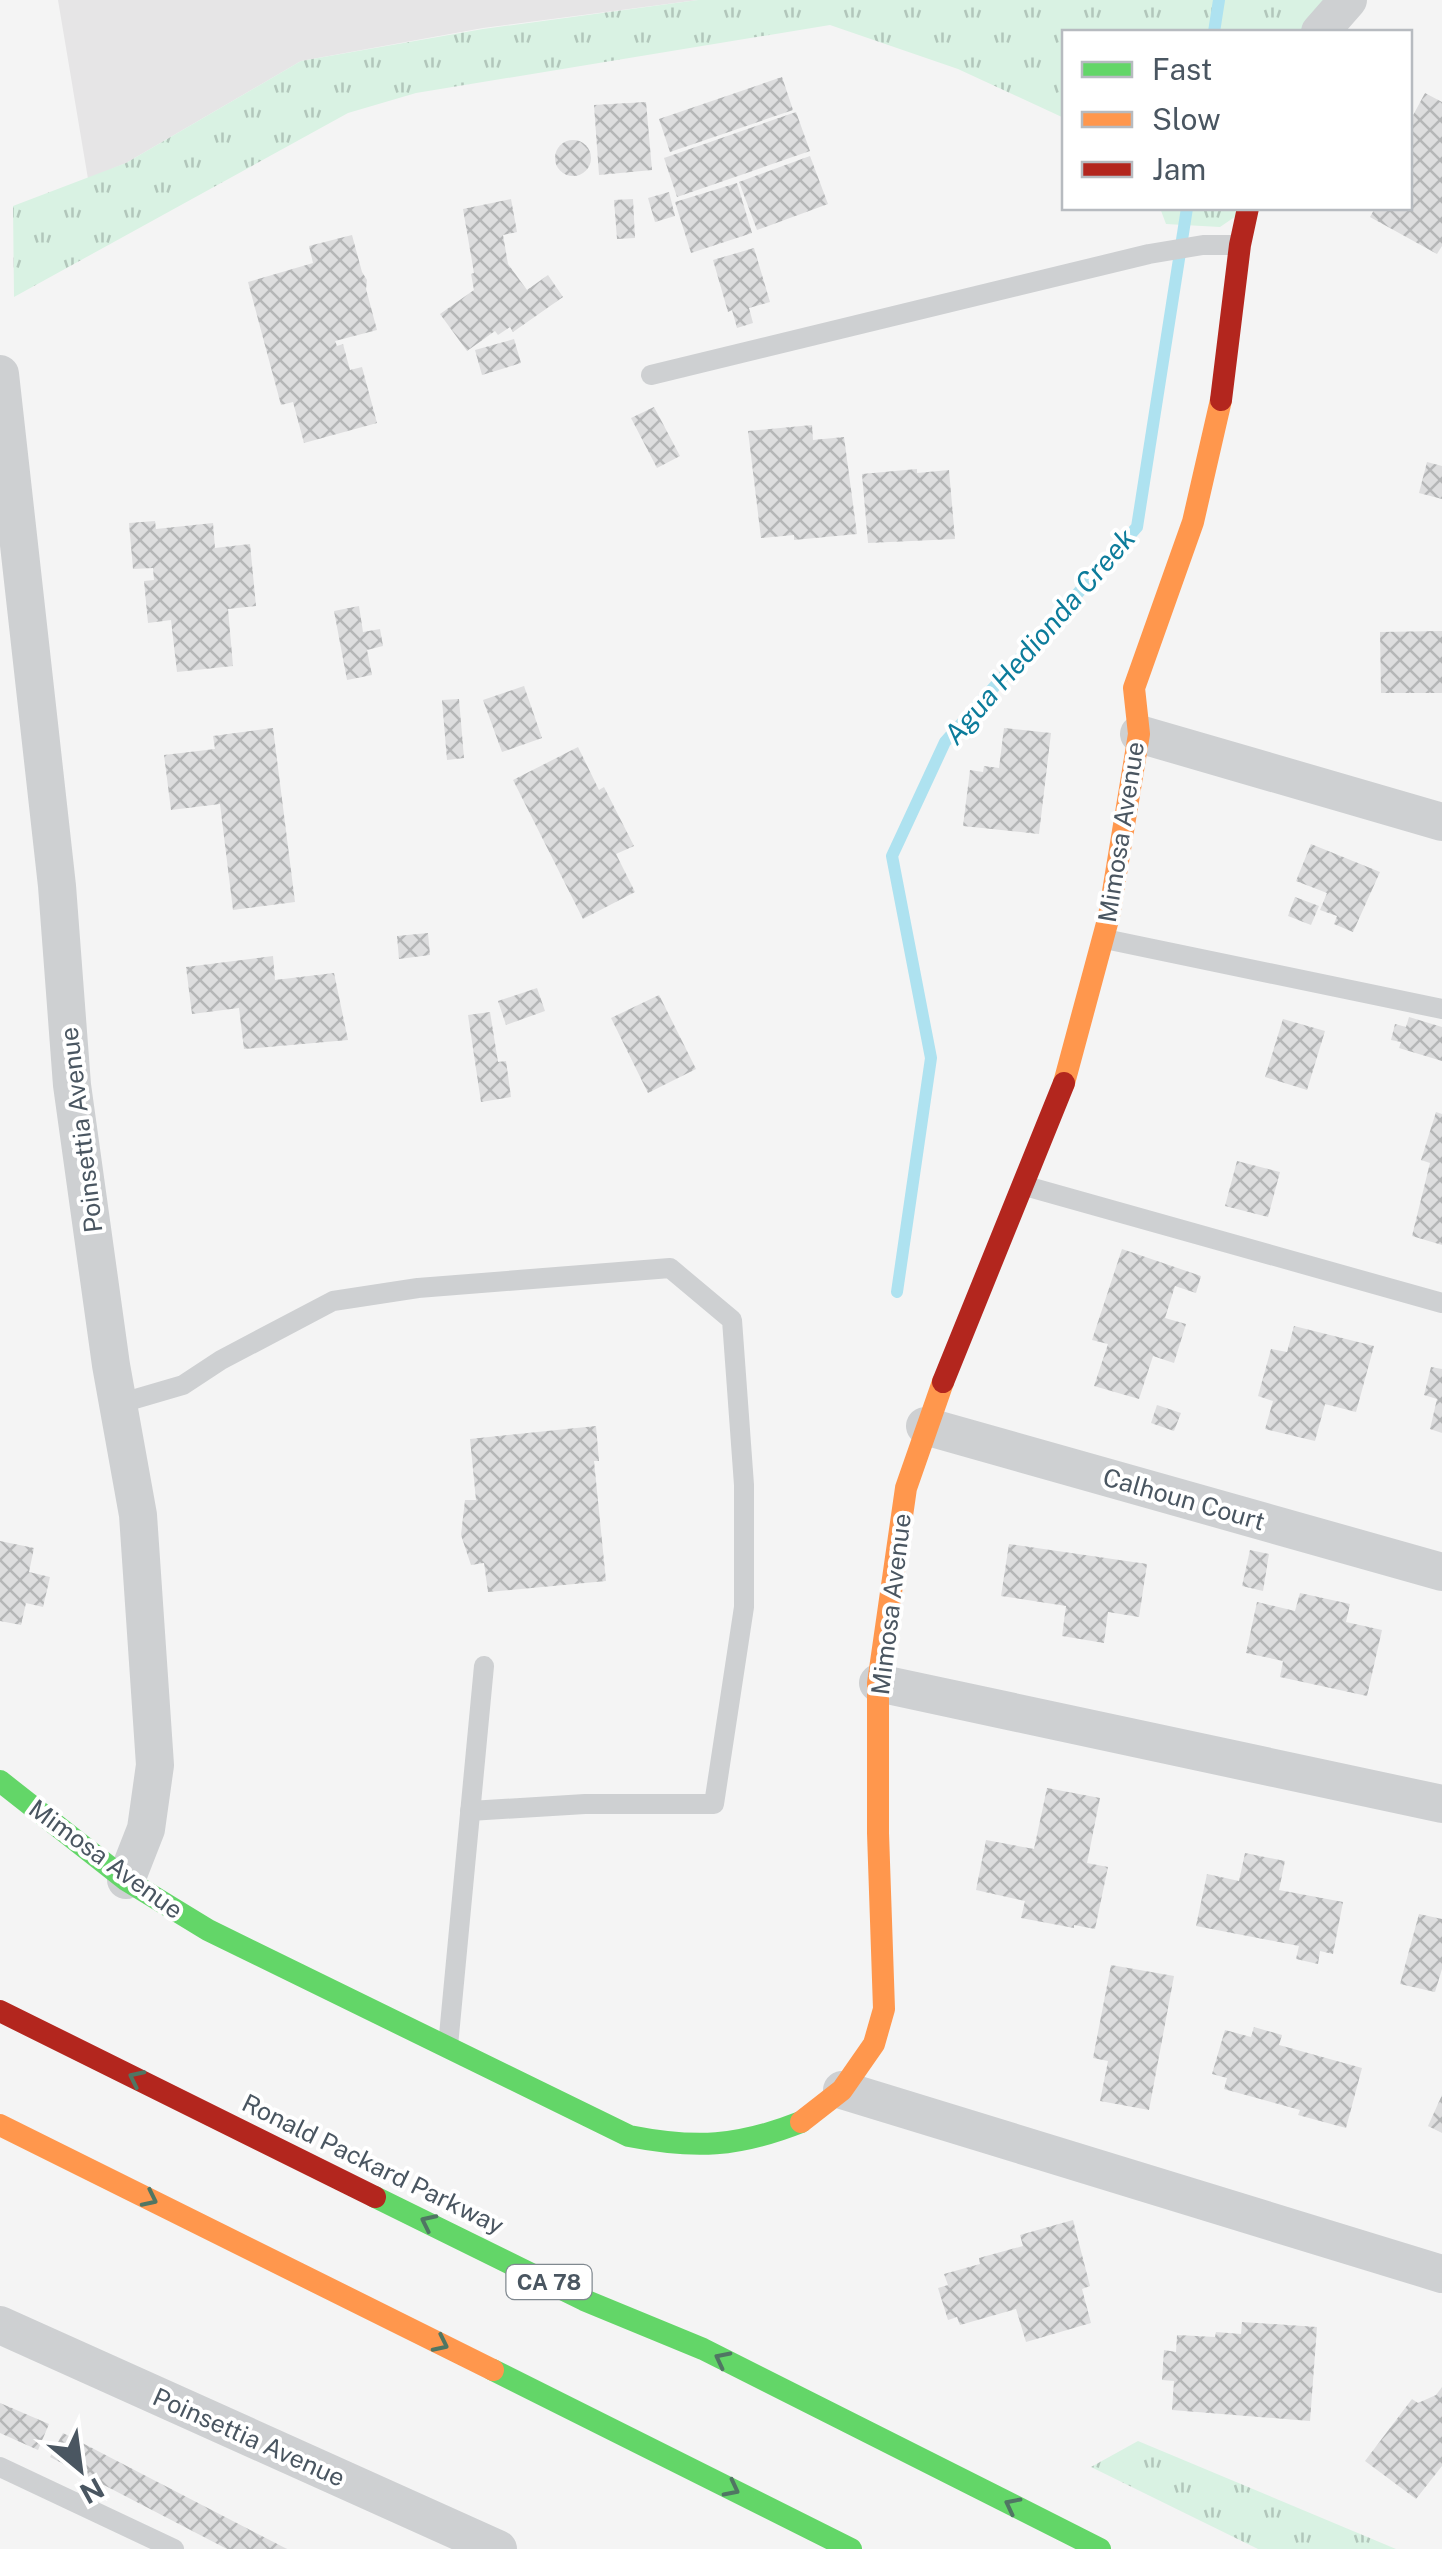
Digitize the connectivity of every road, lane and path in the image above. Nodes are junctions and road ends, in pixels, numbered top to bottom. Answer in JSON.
{"nodes":[{"id":1,"x":1348,"y":0,"type":"edge"},
{"id":2,"x":1322,"y":30,"type":"edge"},
{"id":3,"x":1248,"y":210,"type":"edge"},
{"id":4,"x":1240,"y":245,"type":"junction"},
{"id":5,"x":0,"y":374,"type":"edge"},
{"id":6,"x":652,"y":375,"type":"dead end"},
{"id":7,"x":1139,"y":734,"type":"junction"},
{"id":8,"x":1442,"y":822,"type":"edge"},
{"id":9,"x":1103,"y":939,"type":"junction"},
{"id":10,"x":1442,"y":1009,"type":"edge"},
{"id":11,"x":1020,"y":1185,"type":"junction"},
{"id":12,"x":1442,"y":1303,"type":"edge"},
{"id":13,"x":118,"y":1404,"type":"junction"},
{"id":14,"x":925,"y":1426,"type":"junction"},
{"id":15,"x":1442,"y":1572,"type":"edge"},
{"id":16,"x":484,"y":1666,"type":"dead end"},
{"id":17,"x":878,"y":1683,"type":"junction"},
{"id":18,"x":0,"y":1781,"type":"edge"},
{"id":19,"x":1442,"y":1804,"type":"edge"},
{"id":20,"x":470,"y":1811,"type":"junction"},
{"id":21,"x":126,"y":1880,"type":"junction"},
{"id":22,"x":0,"y":2011,"type":"edge"},
{"id":23,"x":448,"y":2048,"type":"junction"},
{"id":24,"x":842,"y":2090,"type":"junction"},
{"id":25,"x":0,"y":2125,"type":"edge"},
{"id":26,"x":1442,"y":2274,"type":"edge"},
{"id":27,"x":0,"y":2325,"type":"edge"},
{"id":28,"x":0,"y":2467,"type":"edge"},
{"id":29,"x":174,"y":2549,"type":"edge"},
{"id":30,"x":498,"y":2549,"type":"edge"},
{"id":31,"x":851,"y":2549,"type":"edge"},
{"id":32,"x":1100,"y":2549,"type":"edge"}],
"edges":[{"from":1,"to":2,"type":"street"},
{"from":3,"to":4,"type":"main road","name":"Mimosa Avenue"},
{"from":4,"to":6,"type":"lane"},
{"from":4,"to":7,"type":"main road","name":"Mimosa Avenue"},
{"from":5,"to":13,"type":"street","name":"Poinsettia Avenue"},
{"from":7,"to":8,"type":"street"},
{"from":7,"to":9,"type":"main road","name":"Mimosa Avenue"},
{"from":9,"to":10,"type":"lane"},
{"from":9,"to":11,"type":"main road","name":"Mimosa Avenue"},
{"from":11,"to":12,"type":"lane"},
{"from":11,"to":14,"type":"main road","name":"Mimosa Avenue"},
{"from":13,"to":20,"type":"lane"},
{"from":13,"to":21,"type":"street","name":"Poinsettia Avenue"},
{"from":14,"to":15,"type":"street","name":"Calhoun Court"},
{"from":14,"to":17,"type":"main road","name":"Mimosa Avenue"},
{"from":16,"to":20,"type":"lane"},
{"from":17,"to":19,"type":"street"},
{"from":17,"to":24,"type":"main road","name":"Mimosa Avenue"},
{"from":18,"to":21,"type":"main road","name":"Mimosa Avenue"},
{"from":20,"to":23,"type":"lane"},
{"from":21,"to":23,"type":"main road","name":"Mimosa Avenue"},
{"from":32,"to":22,"type":"main road","name":"Ronald Packard Parkway","number":"CA 78","one_way":true},
{"from":23,"to":24,"type":"main road","name":"Mimosa Avenue"},
{"from":24,"to":26,"type":"street"},
{"from":25,"to":31,"type":"main road","one_way":true},
{"from":27,"to":30,"type":"street","name":"Poinsettia Avenue"},
{"from":28,"to":29,"type":"lane"}]}
